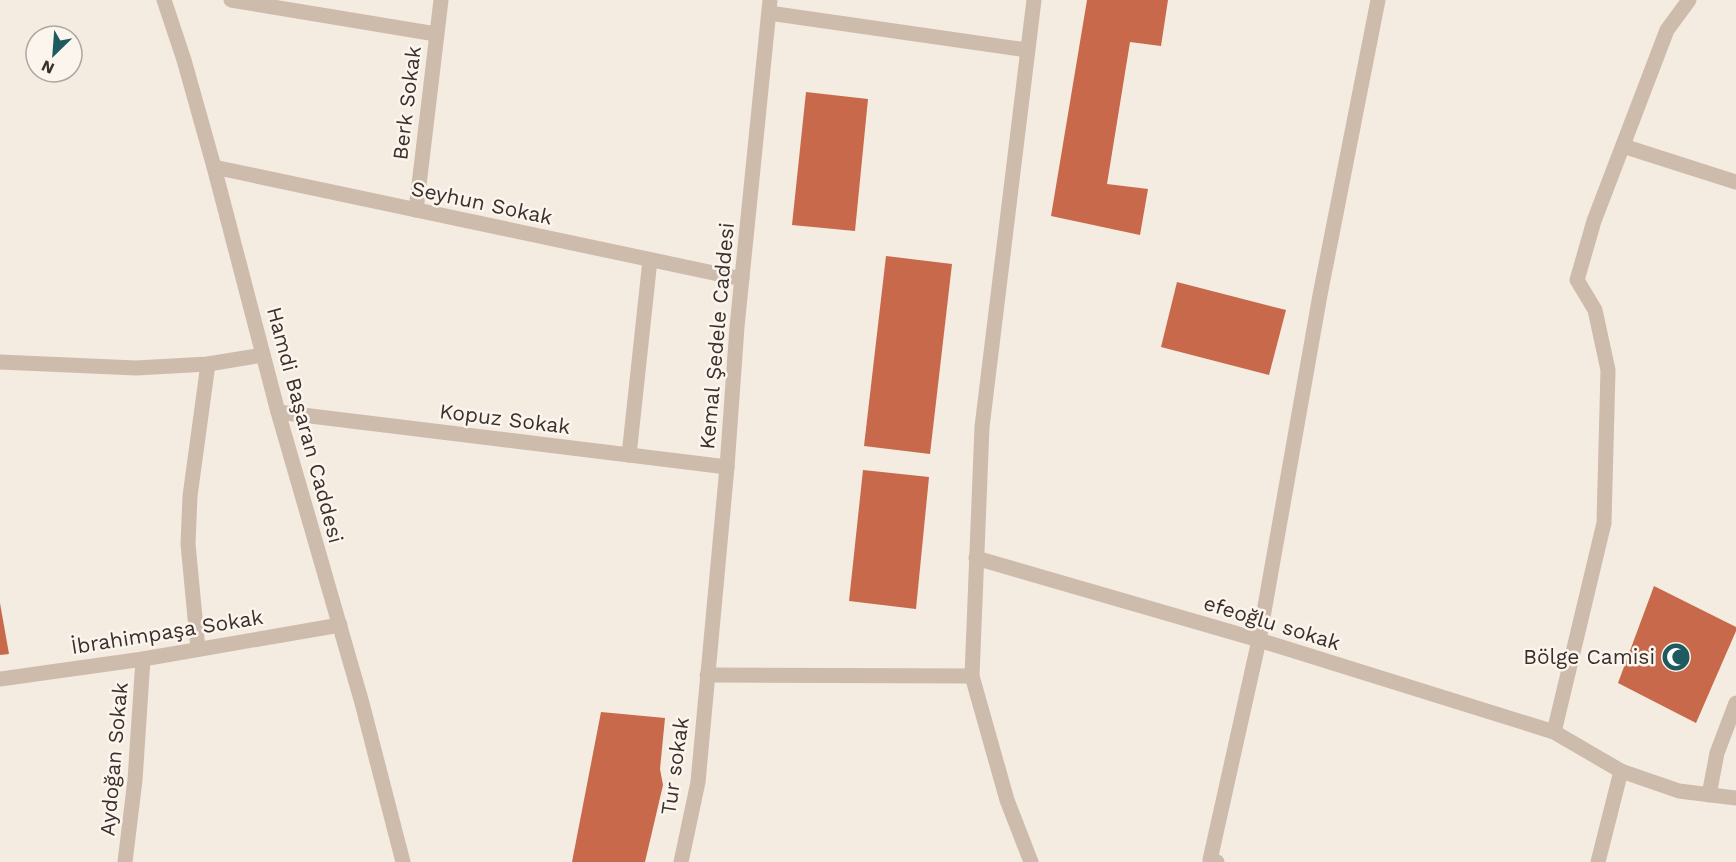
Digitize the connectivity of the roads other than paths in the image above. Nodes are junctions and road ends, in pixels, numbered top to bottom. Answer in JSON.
{"nodes":[{"id":1,"x":164,"y":0,"type":"edge"},
{"id":2,"x":231,"y":0,"type":"edge"},
{"id":3,"x":441,"y":0,"type":"edge"},
{"id":4,"x":1034,"y":0,"type":"edge"},
{"id":5,"x":1378,"y":0,"type":"edge"},
{"id":6,"x":1689,"y":0,"type":"edge"},
{"id":7,"x":770,"y":7,"type":"edge"},
{"id":8,"x":436,"y":34,"type":"junction"},
{"id":9,"x":1027,"y":50,"type":"junction"},
{"id":10,"x":1623,"y":146,"type":"junction"},
{"id":11,"x":214,"y":167,"type":"junction"},
{"id":12,"x":1736,"y":182,"type":"edge"},
{"id":13,"x":416,"y":210,"type":"junction"},
{"id":14,"x":650,"y":260,"type":"junction"},
{"id":15,"x":742,"y":279,"type":"junction"},
{"id":16,"x":263,"y":355,"type":"junction"},
{"id":17,"x":0,"y":362,"type":"edge"},
{"id":18,"x":208,"y":364,"type":"junction"},
{"id":19,"x":278,"y":412,"type":"junction"},
{"id":20,"x":629,"y":455,"type":"junction"},
{"id":21,"x":727,"y":467,"type":"junction"},
{"id":22,"x":976,"y":558,"type":"junction"},
{"id":23,"x":340,"y":625,"type":"junction"},
{"id":24,"x":1259,"y":640,"type":"junction"},
{"id":25,"x":198,"y":649,"type":"junction"},
{"id":26,"x":143,"y":659,"type":"junction"},
{"id":27,"x":708,"y":675,"type":"junction"},
{"id":28,"x":972,"y":676,"type":"junction"},
{"id":29,"x":0,"y":679,"type":"edge"},
{"id":30,"x":1736,"y":703,"type":"edge"},
{"id":31,"x":1554,"y":732,"type":"junction"},
{"id":32,"x":1621,"y":771,"type":"junction"},
{"id":33,"x":1708,"y":795,"type":"junction"},
{"id":34,"x":1736,"y":798,"type":"edge"},
{"id":35,"x":1212,"y":861,"type":"edge"},
{"id":36,"x":125,"y":862,"type":"edge"},
{"id":37,"x":403,"y":862,"type":"edge"},
{"id":38,"x":681,"y":862,"type":"edge"},
{"id":39,"x":1031,"y":862,"type":"edge"},
{"id":40,"x":1598,"y":862,"type":"edge"}],
"edges":[{"from":1,"to":11,"type":"street","name":"Hamdi Başaran Caddesi"},
{"from":2,"to":8,"type":"street"},
{"from":3,"to":8,"type":"street","name":"Berk Sokak"},
{"from":4,"to":9,"type":"street"},
{"from":5,"to":24,"type":"street"},
{"from":6,"to":10,"type":"street"},
{"from":7,"to":9,"type":"street"},
{"from":7,"to":15,"type":"street","name":"Kemal Şedele Caddesi"},
{"from":8,"to":13,"type":"street","name":"Berk Sokak"},
{"from":9,"to":22,"type":"street"},
{"from":10,"to":12,"type":"street"},
{"from":10,"to":31,"type":"street"},
{"from":11,"to":13,"type":"street","name":"Seyhun Sokak"},
{"from":11,"to":16,"type":"street","name":"Hamdi Başaran Caddesi"},
{"from":13,"to":14,"type":"street","name":"Seyhun Sokak"},
{"from":14,"to":15,"type":"street","name":"Seyhun Sokak"},
{"from":14,"to":20,"type":"street"},
{"from":15,"to":21,"type":"street","name":"Kemal Şedele Caddesi"},
{"from":16,"to":18,"type":"street"},
{"from":16,"to":19,"type":"street","name":"Hamdi Başaran Caddesi"},
{"from":17,"to":18,"type":"street"},
{"from":18,"to":25,"type":"street"},
{"from":19,"to":20,"type":"street","name":"Kopuz Sokak"},
{"from":19,"to":23,"type":"street","name":"Hamdi Başaran Caddesi"},
{"from":20,"to":21,"type":"street","name":"Kopuz Sokak"},
{"from":21,"to":27,"type":"street","name":"Kemal Şedele Caddesi"},
{"from":22,"to":24,"type":"street","name":"efeoğlu sokak"},
{"from":22,"to":28,"type":"street"},
{"from":23,"to":25,"type":"street","name":"İbrahimpaşa Sokak"},
{"from":23,"to":37,"type":"street","name":"Hamdi Başaran Caddesi"},
{"from":24,"to":31,"type":"street","name":"efeoğlu sokak"},
{"from":24,"to":35,"type":"street"},
{"from":25,"to":26,"type":"street","name":"İbrahimpaşa Sokak"},
{"from":26,"to":29,"type":"street","name":"İbrahimpaşa Sokak"},
{"from":26,"to":36,"type":"street","name":"Aydoğan Sokak"},
{"from":27,"to":28,"type":"street"},
{"from":27,"to":38,"type":"street","name":"Tur sokak"},
{"from":28,"to":39,"type":"street"},
{"from":30,"to":33,"type":"street"},
{"from":31,"to":32,"type":"street"},
{"from":32,"to":33,"type":"street"},
{"from":32,"to":40,"type":"street"},
{"from":33,"to":34,"type":"street"}]}
